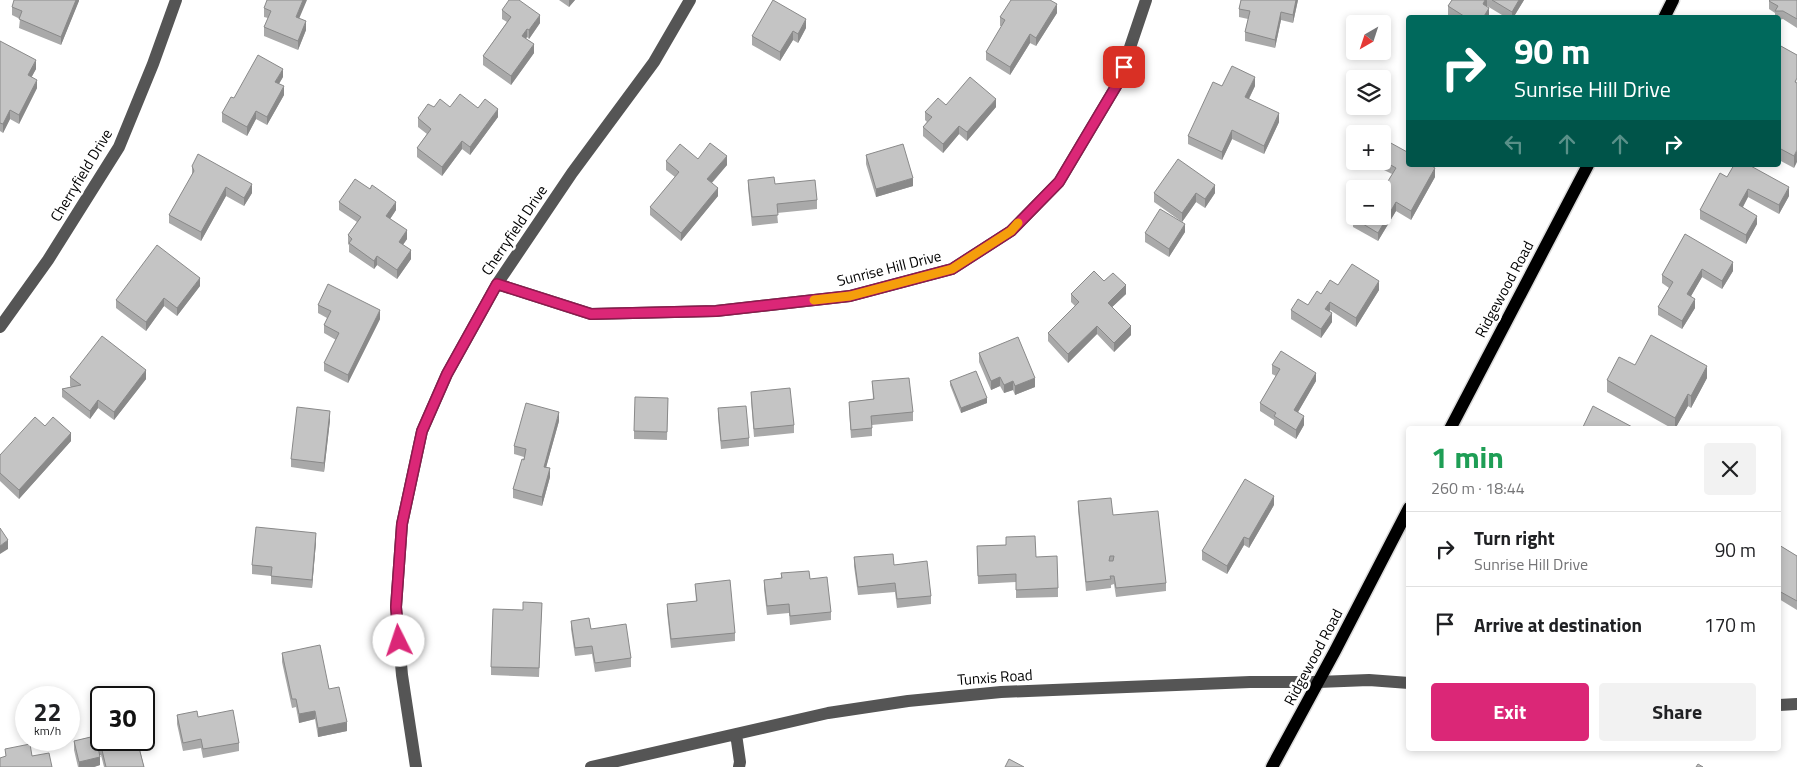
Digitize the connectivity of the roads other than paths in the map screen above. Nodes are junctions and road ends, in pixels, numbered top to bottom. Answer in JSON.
{"nodes":[{"id":1,"x":176,"y":0,"type":"edge"},
{"id":2,"x":690,"y":0,"type":"edge"},
{"id":3,"x":1146,"y":0,"type":"edge"},
{"id":4,"x":1673,"y":0,"type":"edge"},
{"id":5,"x":1666,"y":15,"type":"edge"},
{"id":6,"x":1587,"y":167,"type":"edge"},
{"id":7,"x":497,"y":284,"type":"junction"},
{"id":8,"x":0,"y":326,"type":"edge"},
{"id":9,"x":1452,"y":426,"type":"edge"},
{"id":10,"x":1406,"y":514,"type":"edge"},
{"id":11,"x":1318,"y":682,"type":"junction"},
{"id":12,"x":1406,"y":683,"type":"edge"},
{"id":13,"x":1797,"y":704,"type":"edge"},
{"id":14,"x":1781,"y":705,"type":"edge"},
{"id":15,"x":736,"y":734,"type":"junction"},
{"id":16,"x":416,"y":767,"type":"edge"},
{"id":17,"x":591,"y":767,"type":"edge"},
{"id":18,"x":739,"y":767,"type":"edge"},
{"id":19,"x":1272,"y":767,"type":"edge"}],
"edges":[{"from":1,"to":8,"type":"street","name":"Cherryfield Drive"},
{"from":2,"to":7,"type":"street","name":"Cherryfield Drive"},
{"from":3,"to":7,"type":"street","name":"Sunrise Hill Drive"},
{"from":4,"to":5,"type":"main road"},
{"from":6,"to":9,"type":"main road","name":"Ridgewood Road"},
{"from":7,"to":16,"type":"street","name":"Cherryfield Drive"},
{"from":10,"to":11,"type":"main road","name":"Ridgewood Road"},
{"from":11,"to":12,"type":"street","name":"Tunxis Road"},
{"from":11,"to":15,"type":"street","name":"Tunxis Road"},
{"from":11,"to":19,"type":"main road","name":"Ridgewood Road"},
{"from":13,"to":14,"type":"street"},
{"from":15,"to":17,"type":"street","name":"Tunxis Road"},
{"from":15,"to":18,"type":"street"}]}
